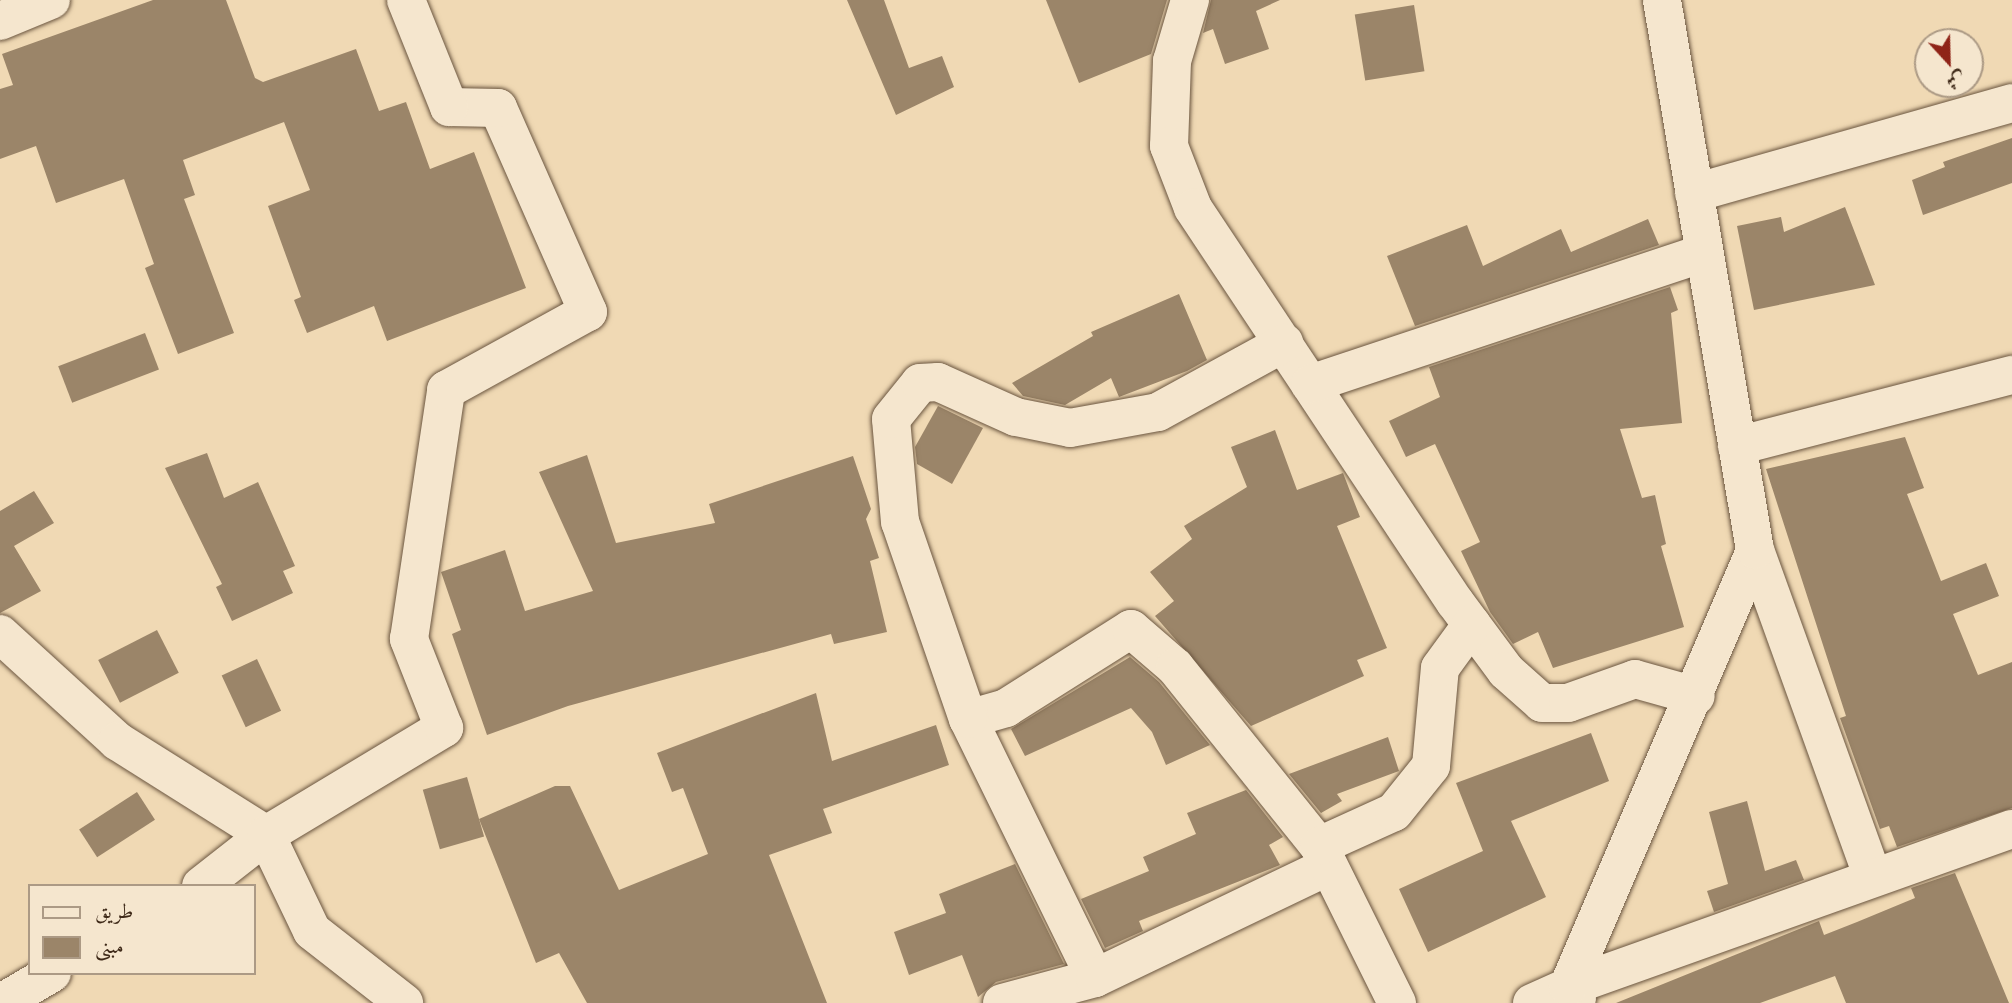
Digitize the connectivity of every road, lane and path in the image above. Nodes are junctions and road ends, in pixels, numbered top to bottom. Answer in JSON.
{"nodes":[{"id":1,"x":51,"y":0,"type":"edge"},
{"id":2,"x":406,"y":0,"type":"edge"},
{"id":3,"x":1190,"y":0,"type":"edge"},
{"id":4,"x":1662,"y":0,"type":"edge"},
{"id":5,"x":0,"y":21,"type":"edge"},
{"id":6,"x":2012,"y":103,"type":"edge"},
{"id":7,"x":1694,"y":193,"type":"junction"},
{"id":8,"x":1704,"y":253,"type":"junction"},
{"id":9,"x":1284,"y":343,"type":"junction"},
{"id":10,"x":2012,"y":375,"type":"edge"},
{"id":11,"x":1310,"y":384,"type":"junction"},
{"id":12,"x":1737,"y":446,"type":"junction"},
{"id":13,"x":1755,"y":550,"type":"junction"},
{"id":14,"x":1472,"y":624,"type":"junction"},
{"id":15,"x":5,"y":650,"type":"edge"},
{"id":16,"x":1696,"y":696,"type":"junction"},
{"id":17,"x":968,"y":719,"type":"junction"},
{"id":18,"x":2012,"y":829,"type":"edge"},
{"id":19,"x":266,"y":835,"type":"junction"},
{"id":20,"x":1324,"y":856,"type":"junction"},
{"id":21,"x":1873,"y":877,"type":"junction"},
{"id":22,"x":204,"y":884,"type":"edge"},
{"id":23,"x":49,"y":975,"type":"edge"},
{"id":24,"x":1095,"y":978,"type":"junction"},
{"id":25,"x":1574,"y":995,"type":"edge"},
{"id":26,"x":1,"y":1003,"type":"edge"},
{"id":27,"x":404,"y":1003,"type":"edge"},
{"id":28,"x":1002,"y":1003,"type":"edge"},
{"id":29,"x":1397,"y":1003,"type":"edge"},
{"id":30,"x":1532,"y":1003,"type":"edge"}],
"edges":[{"from":1,"to":5,"type":"street"},
{"from":2,"to":19,"type":"street"},
{"from":3,"to":9,"type":"street"},
{"from":4,"to":7,"type":"street"},
{"from":6,"to":7,"type":"street"},
{"from":7,"to":8,"type":"street"},
{"from":8,"to":11,"type":"street"},
{"from":8,"to":12,"type":"street"},
{"from":9,"to":11,"type":"street"},
{"from":9,"to":17,"type":"street"},
{"from":10,"to":12,"type":"street"},
{"from":11,"to":14,"type":"street"},
{"from":12,"to":13,"type":"street"},
{"from":13,"to":16,"type":"street"},
{"from":13,"to":21,"type":"street"},
{"from":14,"to":16,"type":"street"},
{"from":14,"to":20,"type":"street"},
{"from":15,"to":19,"type":"street"},
{"from":16,"to":25,"type":"street"},
{"from":17,"to":20,"type":"street"},
{"from":17,"to":24,"type":"street"},
{"from":18,"to":21,"type":"street"},
{"from":19,"to":22,"type":"street"},
{"from":19,"to":27,"type":"street"},
{"from":20,"to":24,"type":"street"},
{"from":20,"to":29,"type":"street"},
{"from":21,"to":25,"type":"street"},
{"from":23,"to":26,"type":"street"},
{"from":24,"to":28,"type":"street"},
{"from":25,"to":30,"type":"street"}]}
